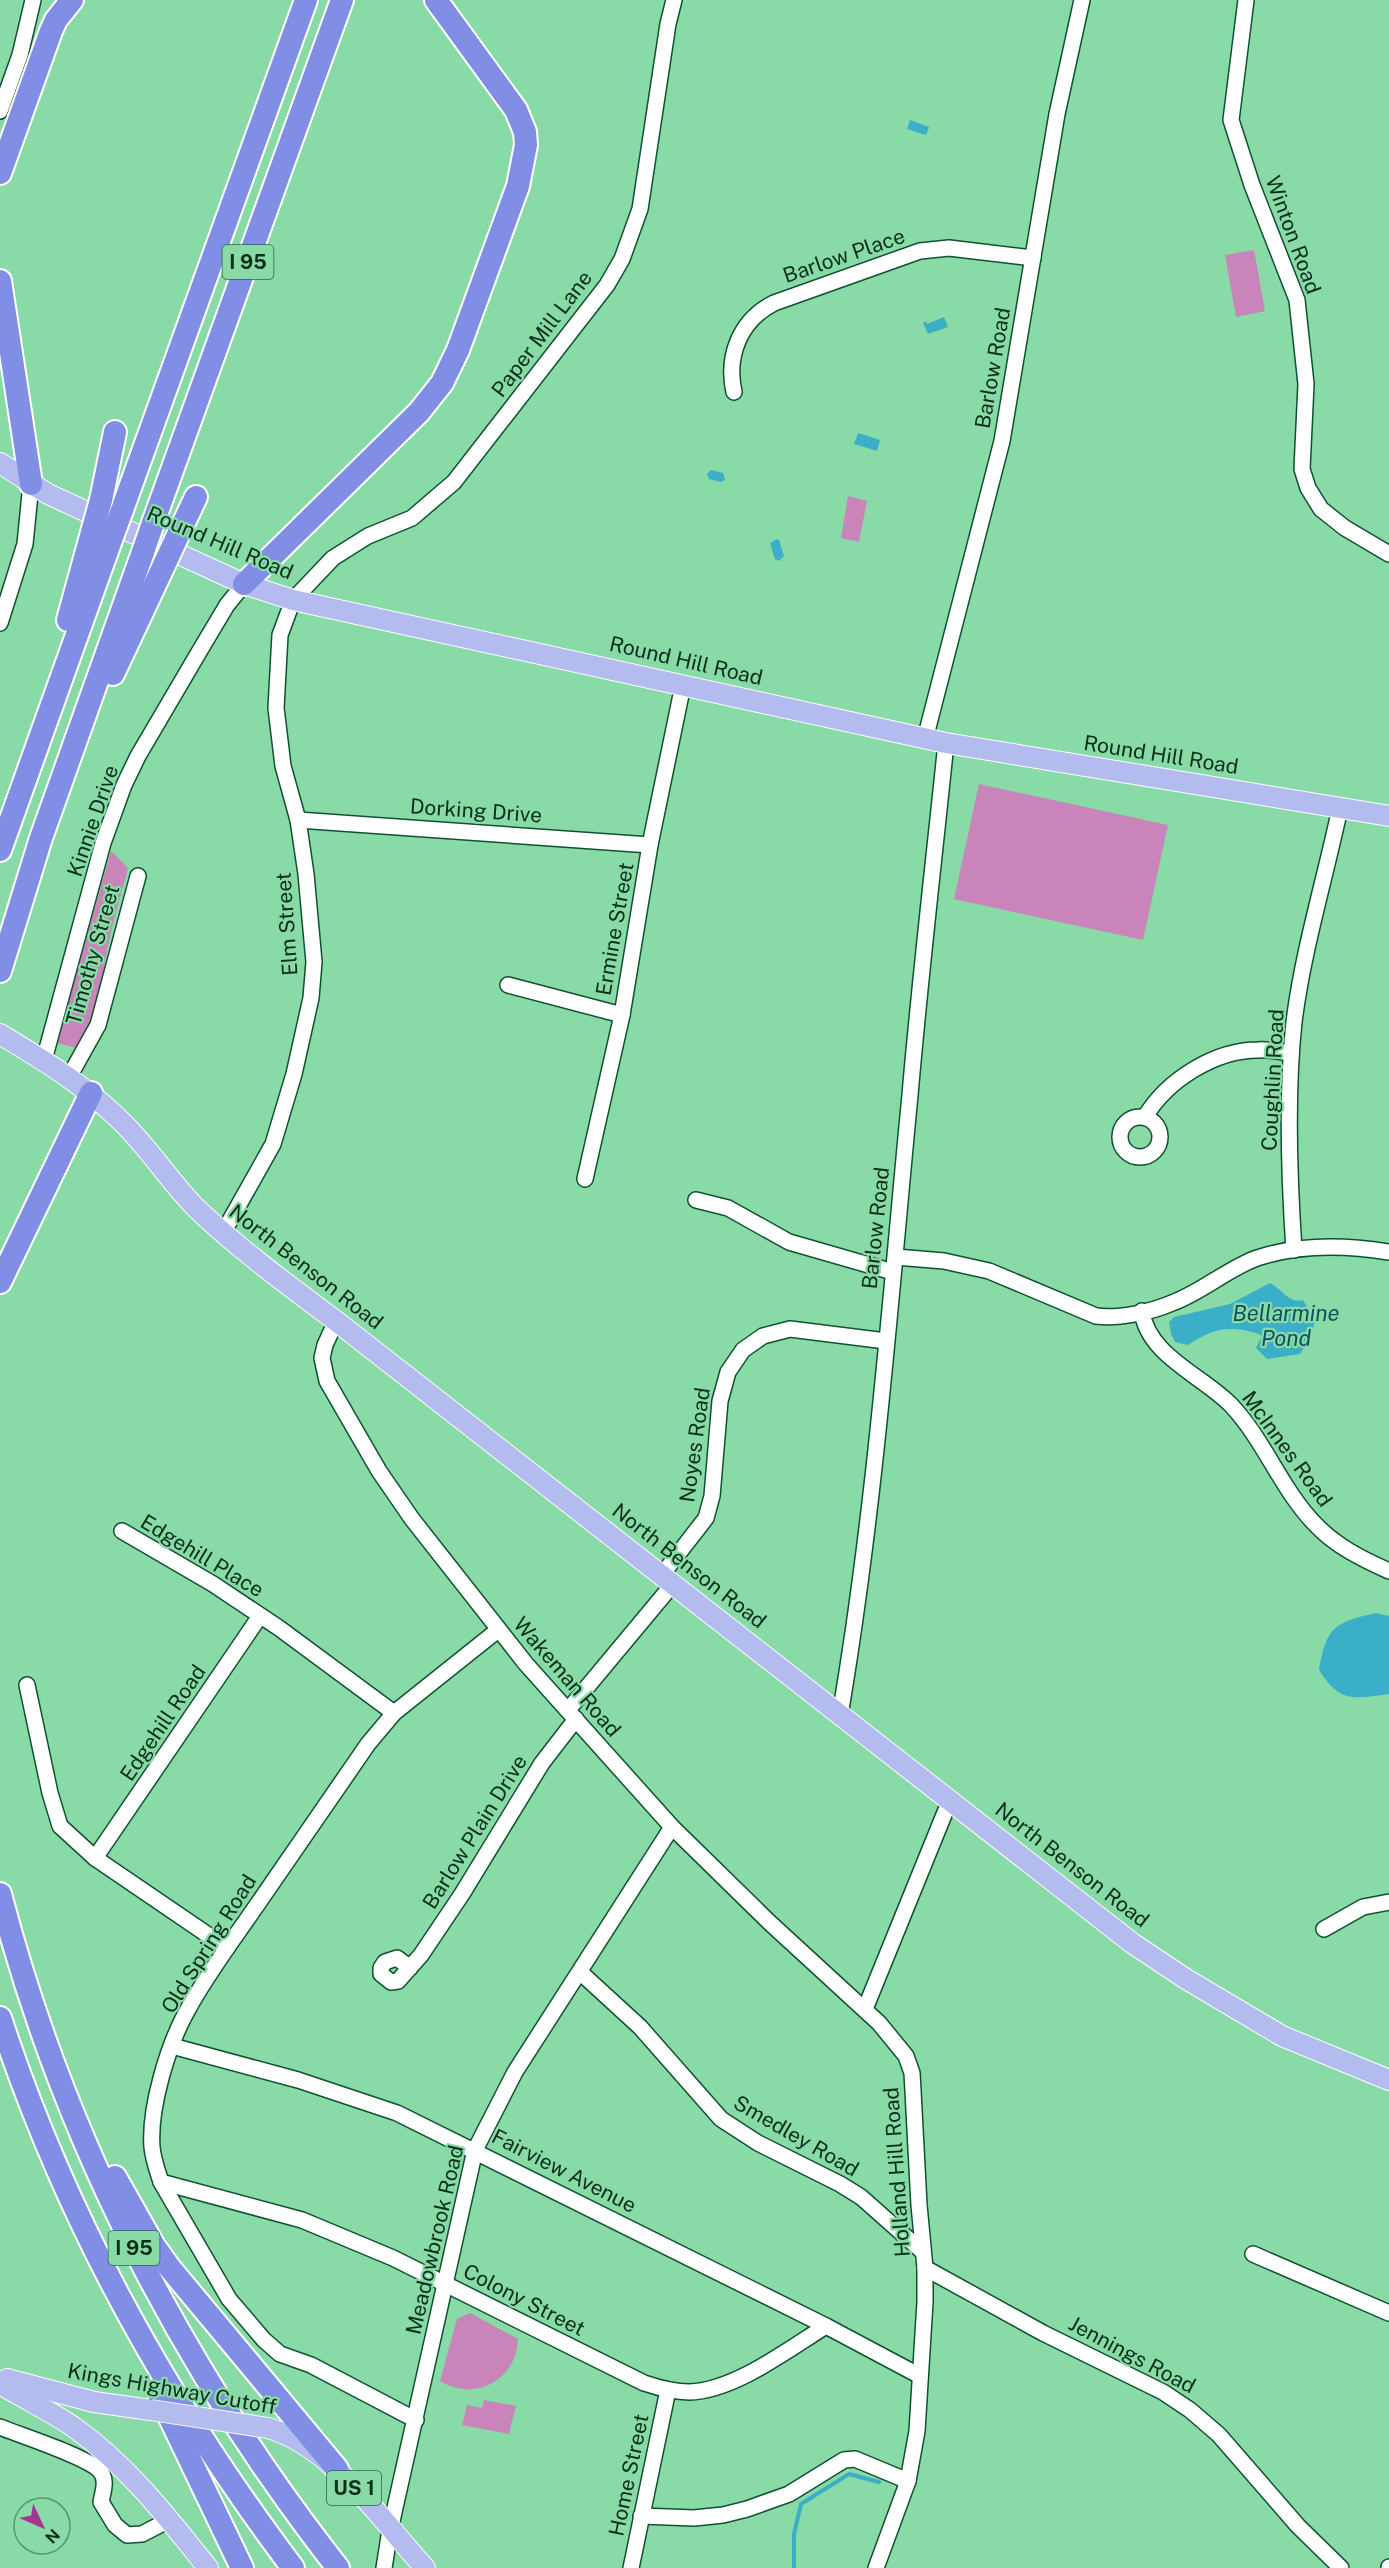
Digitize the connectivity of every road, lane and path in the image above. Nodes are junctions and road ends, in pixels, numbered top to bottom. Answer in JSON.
{"nodes":[{"id":1,"x":33,"y":0,"type":"edge"},
{"id":2,"x":72,"y":0,"type":"edge"},
{"id":3,"x":306,"y":0,"type":"edge"},
{"id":4,"x":342,"y":0,"type":"edge"},
{"id":5,"x":436,"y":0,"type":"edge"},
{"id":6,"x":674,"y":0,"type":"edge"},
{"id":7,"x":1082,"y":0,"type":"edge"},
{"id":8,"x":1246,"y":0,"type":"edge"},
{"id":9,"x":0,"y":111,"type":"edge"},
{"id":10,"x":0,"y":173,"type":"edge"},
{"id":11,"x":1033,"y":258,"type":"junction"},
{"id":12,"x":0,"y":281,"type":"edge"},
{"id":13,"x":734,"y":392,"type":"dead end"},
{"id":14,"x":115,"y":432,"type":"dead end"},
{"id":15,"x":0,"y":463,"type":"edge"},
{"id":16,"x":32,"y":484,"type":"junction"},
{"id":17,"x":196,"y":497,"type":"dead end"},
{"id":18,"x":103,"y":533,"type":"junction"},
{"id":19,"x":1389,"y":554,"type":"edge"},
{"id":20,"x":244,"y":584,"type":"junction"},
{"id":21,"x":293,"y":600,"type":"junction"},
{"id":22,"x":0,"y":623,"type":"edge"},
{"id":23,"x":683,"y":685,"type":"junction"},
{"id":24,"x":925,"y":739,"type":"junction"},
{"id":25,"x":946,"y":743,"type":"junction"},
{"id":26,"x":55,"y":798,"type":"junction"},
{"id":27,"x":1341,"y":808,"type":"junction"},
{"id":28,"x":1389,"y":816,"type":"edge"},
{"id":29,"x":298,"y":820,"type":"junction"},
{"id":30,"x":650,"y":845,"type":"junction"},
{"id":31,"x":0,"y":850,"type":"edge"},
{"id":32,"x":138,"y":876,"type":"dead end"},
{"id":33,"x":0,"y":971,"type":"edge"},
{"id":34,"x":508,"y":985,"type":"dead end"},
{"id":35,"x":622,"y":1015,"type":"junction"},
{"id":36,"x":0,"y":1034,"type":"edge"},
{"id":37,"x":1291,"y":1053,"type":"junction"},
{"id":38,"x":44,"y":1060,"type":"junction"},
{"id":39,"x":69,"y":1077,"type":"junction"},
{"id":40,"x":91,"y":1094,"type":"junction"},
{"id":41,"x":1145,"y":1117,"type":"dead end"},
{"id":42,"x":585,"y":1179,"type":"dead end"},
{"id":43,"x":696,"y":1200,"type":"dead end"},
{"id":44,"x":223,"y":1233,"type":"junction"},
{"id":45,"x":1294,"y":1250,"type":"junction"},
{"id":46,"x":1389,"y":1252,"type":"edge"},
{"id":47,"x":894,"y":1265,"type":"junction"},
{"id":48,"x":0,"y":1282,"type":"edge"},
{"id":49,"x":1142,"y":1311,"type":"junction"},
{"id":50,"x":336,"y":1321,"type":"junction"},
{"id":51,"x":886,"y":1341,"type":"junction"},
{"id":52,"x":122,"y":1531,"type":"dead end"},
{"id":53,"x":1389,"y":1571,"type":"edge"},
{"id":54,"x":667,"y":1580,"type":"junction"},
{"id":55,"x":260,"y":1616,"type":"junction"},
{"id":56,"x":498,"y":1630,"type":"junction"},
{"id":57,"x":27,"y":1685,"type":"dead end"},
{"id":58,"x":394,"y":1713,"type":"junction"},
{"id":59,"x":572,"y":1715,"type":"junction"},
{"id":60,"x":840,"y":1715,"type":"junction"},
{"id":61,"x":950,"y":1800,"type":"junction"},
{"id":62,"x":672,"y":1827,"type":"junction"},
{"id":63,"x":95,"y":1858,"type":"junction"},
{"id":64,"x":0,"y":1894,"type":"edge"},
{"id":65,"x":1389,"y":1902,"type":"edge"},
{"id":66,"x":1324,"y":1929,"type":"dead end"},
{"id":67,"x":227,"y":1948,"type":"junction"},
{"id":68,"x":410,"y":1968,"type":"dead end"},
{"id":69,"x":580,"y":1972,"type":"junction"},
{"id":70,"x":865,"y":2009,"type":"junction"},
{"id":71,"x":0,"y":2018,"type":"edge"},
{"id":72,"x":43,"y":2036,"type":"junction"},
{"id":73,"x":172,"y":2046,"type":"junction"},
{"id":74,"x":1389,"y":2080,"type":"edge"},
{"id":75,"x":475,"y":2150,"type":"junction"},
{"id":76,"x":161,"y":2182,"type":"junction"},
{"id":77,"x":923,"y":2252,"type":"junction"},
{"id":78,"x":1252,"y":2254,"type":"dead end"},
{"id":79,"x":925,"y":2268,"type":"junction"},
{"id":80,"x":109,"y":2277,"type":"junction"},
{"id":81,"x":446,"y":2283,"type":"junction"},
{"id":82,"x":1389,"y":2313,"type":"edge"},
{"id":83,"x":826,"y":2326,"type":"junction"},
{"id":84,"x":920,"y":2376,"type":"junction"},
{"id":85,"x":0,"y":2377,"type":"edge"},
{"id":86,"x":0,"y":2384,"type":"edge"},
{"id":87,"x":668,"y":2390,"type":"junction"},
{"id":88,"x":98,"y":2402,"type":"junction"},
{"id":89,"x":416,"y":2420,"type":"junction"},
{"id":90,"x":0,"y":2427,"type":"edge"},
{"id":91,"x":83,"y":2434,"type":"junction"},
{"id":92,"x":337,"y":2469,"type":"junction"},
{"id":93,"x":908,"y":2481,"type":"junction"},
{"id":94,"x":641,"y":2516,"type":"junction"},
{"id":95,"x":169,"y":2520,"type":"junction"},
{"id":96,"x":390,"y":2530,"type":"junction"},
{"id":97,"x":208,"y":2568,"type":"edge"},
{"id":98,"x":242,"y":2568,"type":"edge"},
{"id":99,"x":293,"y":2568,"type":"edge"},
{"id":100,"x":338,"y":2568,"type":"edge"},
{"id":101,"x":384,"y":2568,"type":"edge"},
{"id":102,"x":424,"y":2568,"type":"edge"},
{"id":103,"x":631,"y":2568,"type":"edge"},
{"id":104,"x":876,"y":2568,"type":"edge"},
{"id":105,"x":1341,"y":2568,"type":"edge"}],
"edges":[{"from":1,"to":9,"type":"street"},
{"from":2,"to":10,"type":"highway"},
{"from":3,"to":18,"type":"highway","number":"I 95","bridge":true},
{"from":4,"to":26,"type":"highway","number":"I 95","bridge":true},
{"from":5,"to":20,"type":"highway"},
{"from":6,"to":21,"type":"street","name":"Paper Mill Lane"},
{"from":7,"to":11,"type":"street","name":"Barlow Road"},
{"from":8,"to":19,"type":"street","name":"Winton Road"},
{"from":11,"to":13,"type":"street","name":"Barlow Place"},
{"from":11,"to":24,"type":"street","name":"Barlow Road"},
{"from":12,"to":16,"type":"highway"},
{"from":14,"to":18,"type":"highway","bridge":true},
{"from":15,"to":16,"type":"main road","name":"Round Hill Road"},
{"from":16,"to":20,"type":"main road","name":"Round Hill Road"},
{"from":16,"to":22,"type":"street"},
{"from":17,"to":26,"type":"highway","bridge":true},
{"from":18,"to":31,"type":"highway","number":"I 95"},
{"from":20,"to":21,"type":"main road","name":"Round Hill Road"},
{"from":20,"to":38,"type":"street","name":"Kinnie Drive"},
{"from":21,"to":23,"type":"main road","name":"Round Hill Road"},
{"from":21,"to":29,"type":"street","name":"Elm Street"},
{"from":23,"to":24,"type":"main road","name":"Round Hill Road"},
{"from":23,"to":30,"type":"street","name":"Ermine Street"},
{"from":24,"to":25,"type":"main road","name":"Round Hill Road"},
{"from":25,"to":27,"type":"main road","name":"Round Hill Road"},
{"from":25,"to":47,"type":"street","name":"Barlow Road"},
{"from":26,"to":33,"type":"highway","number":"I 95"},
{"from":27,"to":28,"type":"main road","name":"Round Hill Road"},
{"from":27,"to":37,"type":"street","name":"Coughlin Road"},
{"from":29,"to":30,"type":"street","name":"Dorking Drive"},
{"from":29,"to":44,"type":"street","name":"Elm Street"},
{"from":30,"to":35,"type":"street","name":"Ermine Street"},
{"from":32,"to":39,"type":"street","name":"Timothy Street"},
{"from":34,"to":35,"type":"street"},
{"from":35,"to":42,"type":"street","name":"Ermine Street"},
{"from":36,"to":38,"type":"main road","name":"North Benson Road"},
{"from":37,"to":41,"type":"street"},
{"from":37,"to":45,"type":"street","name":"Coughlin Road"},
{"from":38,"to":39,"type":"main road","name":"North Benson Road"},
{"from":39,"to":40,"type":"main road","name":"North Benson Road"},
{"from":40,"to":44,"type":"main road","name":"North Benson Road"},
{"from":40,"to":48,"type":"highway"},
{"from":43,"to":47,"type":"street"},
{"from":44,"to":50,"type":"main road","name":"North Benson Road"},
{"from":45,"to":46,"type":"street"},
{"from":45,"to":49,"type":"street"},
{"from":47,"to":49,"type":"street"},
{"from":47,"to":51,"type":"street","name":"Barlow Road"},
{"from":49,"to":53,"type":"street","name":"McInnes Road"},
{"from":50,"to":54,"type":"main road","name":"North Benson Road"},
{"from":50,"to":56,"type":"street","name":"Wakeman Road"},
{"from":51,"to":54,"type":"street","name":"Noyes Road"},
{"from":51,"to":60,"type":"street","name":"Barlow Road"},
{"from":52,"to":55,"type":"street","name":"Edgehill Place"},
{"from":54,"to":59,"type":"street","name":"Noyes Road"},
{"from":54,"to":60,"type":"main road","name":"North Benson Road"},
{"from":55,"to":58,"type":"street"},
{"from":55,"to":63,"type":"street","name":"Edgehill Road"},
{"from":56,"to":58,"type":"street","name":"Old Spring Road"},
{"from":56,"to":59,"type":"street","name":"Wakeman Road"},
{"from":57,"to":63,"type":"street"},
{"from":58,"to":67,"type":"street","name":"Old Spring Road"},
{"from":59,"to":62,"type":"street","name":"Wakeman Road"},
{"from":59,"to":68,"type":"street","name":"Barlow Plain Drive"},
{"from":60,"to":61,"type":"main road","name":"North Benson Road"},
{"from":61,"to":70,"type":"street"},
{"from":61,"to":74,"type":"main road","name":"North Benson Road"},
{"from":62,"to":69,"type":"street","name":"Meadowbrook Road"},
{"from":62,"to":70,"type":"street","name":"Wakeman Road"},
{"from":63,"to":67,"type":"street"},
{"from":64,"to":72,"type":"highway","number":"I 95"},
{"from":65,"to":66,"type":"street"},
{"from":67,"to":73,"type":"street","name":"Old Spring Road"},
{"from":69,"to":75,"type":"street","name":"Meadowbrook Road"},
{"from":69,"to":77,"type":"street","name":"Smedley Road"},
{"from":70,"to":77,"type":"street","name":"Holland Hill Road"},
{"from":71,"to":80,"type":"highway","number":"I 95"},
{"from":72,"to":92,"type":"highway"},
{"from":72,"to":100,"type":"highway","number":"I 95"},
{"from":73,"to":75,"type":"street","name":"Fairview Avenue"},
{"from":73,"to":76,"type":"street","name":"Old Spring Road"},
{"from":75,"to":81,"type":"street","name":"Meadowbrook Road"},
{"from":75,"to":83,"type":"street","name":"Fairview Avenue"},
{"from":76,"to":81,"type":"street","name":"Colony Street"},
{"from":76,"to":89,"type":"street","name":"Old Spring Road"},
{"from":77,"to":79,"type":"street","name":"Holland Hill Road"},
{"from":78,"to":82,"type":"street"},
{"from":79,"to":84,"type":"street","name":"Holland Hill Road"},
{"from":79,"to":105,"type":"street","name":"Jennings Road"},
{"from":80,"to":98,"type":"highway"},
{"from":80,"to":99,"type":"highway","number":"I 95"},
{"from":81,"to":87,"type":"street","name":"Colony Street"},
{"from":81,"to":89,"type":"street","name":"Meadowbrook Road"},
{"from":83,"to":84,"type":"street","name":"Fairview Avenue"},
{"from":83,"to":87,"type":"street","name":"Colony Street"},
{"from":84,"to":93,"type":"street","name":"Holland Hill Road"},
{"from":85,"to":88,"type":"main road","name":"Kings Highway Cutoff","number":"US 1"},
{"from":86,"to":91,"type":"main road"},
{"from":87,"to":94,"type":"street","name":"Home Street"},
{"from":88,"to":91,"type":"main road"},
{"from":88,"to":92,"type":"main road","name":"Kings Highway Cutoff","number":"US 1","bridge":true},
{"from":89,"to":96,"type":"street","name":"Meadowbrook Road"},
{"from":90,"to":95,"type":"street"},
{"from":91,"to":95,"type":"main road"},
{"from":92,"to":96,"type":"main road","name":"Kings Highway Cutoff","number":"US 1"},
{"from":93,"to":94,"type":"street"},
{"from":93,"to":104,"type":"street","name":"Holland Hill Road"},
{"from":94,"to":103,"type":"street","name":"Home Street"},
{"from":95,"to":97,"type":"main road"},
{"from":96,"to":101,"type":"street","name":"Meadowbrook Road"},
{"from":96,"to":102,"type":"main road","name":"Kings Highway Cutoff","number":"US 1"}]}
